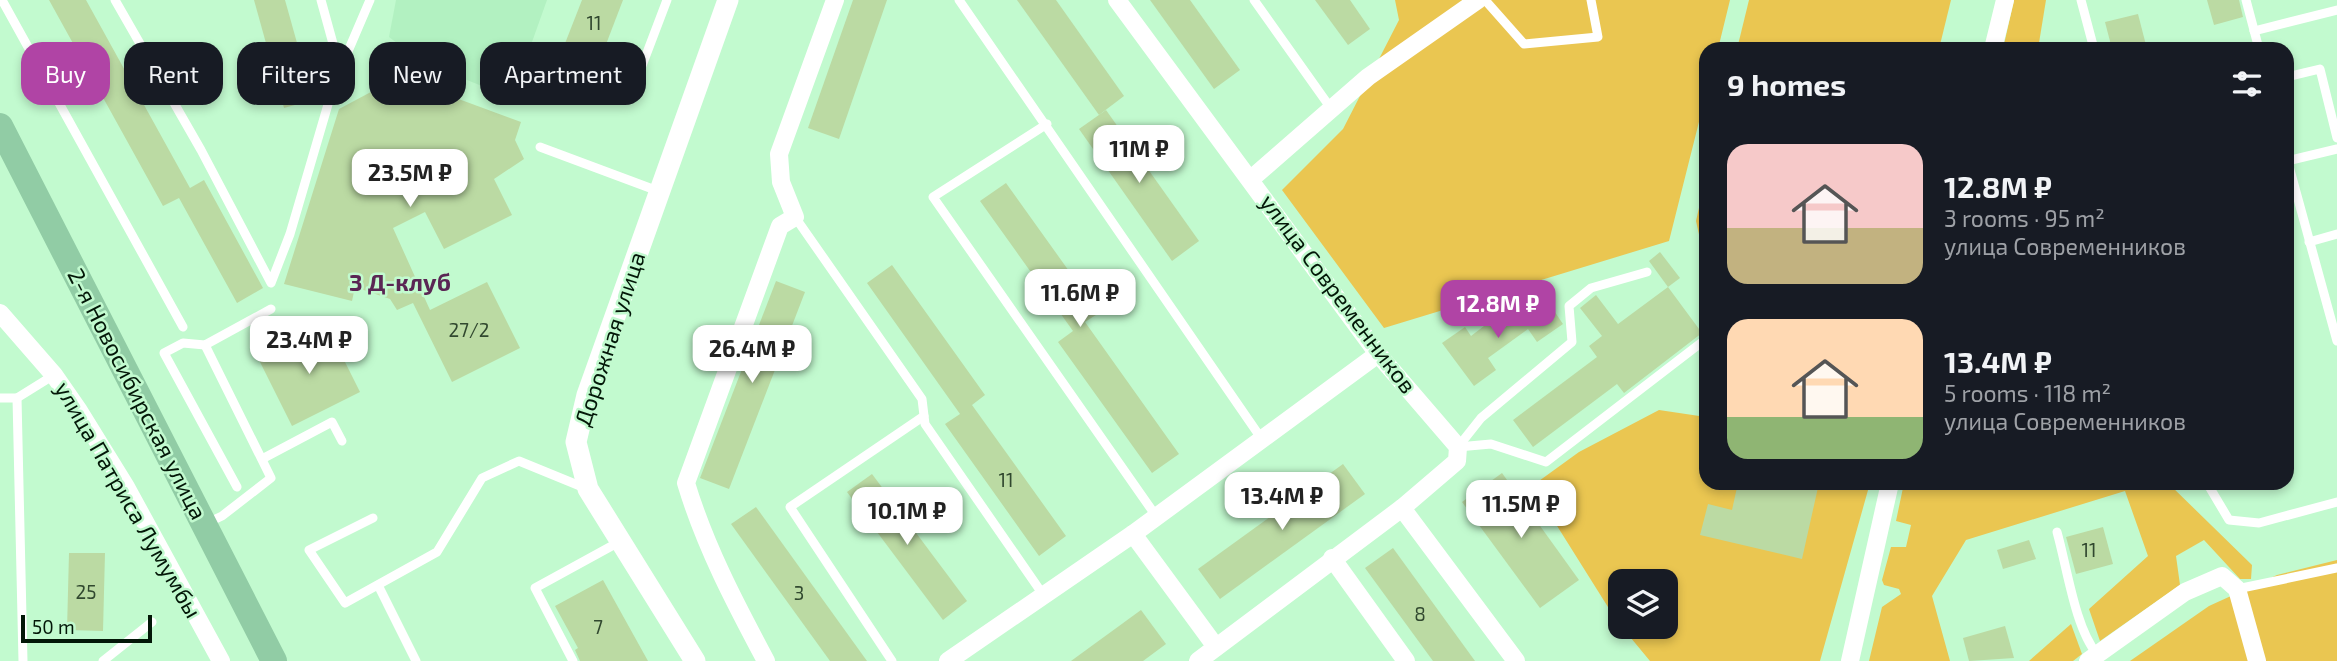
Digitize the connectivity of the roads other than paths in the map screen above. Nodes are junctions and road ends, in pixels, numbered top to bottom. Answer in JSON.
{"nodes":[{"id":1,"x":2,"y":0,"type":"edge"},
{"id":2,"x":115,"y":0,"type":"edge"},
{"id":3,"x":321,"y":0,"type":"edge"},
{"id":4,"x":370,"y":0,"type":"edge"},
{"id":5,"x":667,"y":0,"type":"edge"},
{"id":6,"x":728,"y":0,"type":"edge"},
{"id":7,"x":835,"y":0,"type":"edge"},
{"id":8,"x":959,"y":0,"type":"edge"},
{"id":9,"x":1117,"y":0,"type":"edge"},
{"id":10,"x":1254,"y":0,"type":"edge"},
{"id":11,"x":1478,"y":0,"type":"edge"},
{"id":12,"x":1485,"y":0,"type":"edge"},
{"id":13,"x":1591,"y":0,"type":"edge"},
{"id":14,"x":2005,"y":0,"type":"edge"},
{"id":15,"x":2081,"y":0,"type":"edge"},
{"id":16,"x":2246,"y":0,"type":"edge"},
{"id":17,"x":2337,"y":10,"type":"edge"},
{"id":18,"x":2254,"y":31,"type":"junction"},
{"id":19,"x":333,"y":42,"type":"edge"},
{"id":20,"x":352,"y":42,"type":"edge"},
{"id":21,"x":1995,"y":42,"type":"edge"},
{"id":22,"x":2092,"y":42,"type":"edge"},
{"id":23,"x":2257,"y":42,"type":"edge"},
{"id":24,"x":646,"y":55,"type":"edge"},
{"id":25,"x":2294,"y":75,"type":"edge"},
{"id":26,"x":329,"y":105,"type":"edge"},
{"id":27,"x":1329,"y":107,"type":"junction"},
{"id":28,"x":1047,"y":124,"type":"junction"},
{"id":29,"x":0,"y":127,"type":"edge"},
{"id":30,"x":2337,"y":138,"type":"edge"},
{"id":31,"x":540,"y":147,"type":"dead end"},
{"id":32,"x":2337,"y":149,"type":"edge"},
{"id":33,"x":2294,"y":158,"type":"edge"},
{"id":34,"x":1251,"y":179,"type":"junction"},
{"id":35,"x":2294,"y":186,"type":"edge"},
{"id":36,"x":660,"y":192,"type":"junction"},
{"id":37,"x":795,"y":217,"type":"junction"},
{"id":38,"x":2337,"y":234,"type":"edge"},
{"id":39,"x":2309,"y":242,"type":"junction"},
{"id":40,"x":1647,"y":272,"type":"dead end"},
{"id":41,"x":271,"y":309,"type":"dead end"},
{"id":42,"x":0,"y":313,"type":"edge"},
{"id":43,"x":183,"y":327,"type":"dead end"},
{"id":44,"x":2337,"y":341,"type":"edge"},
{"id":45,"x":1699,"y":344,"type":"edge"},
{"id":46,"x":205,"y":345,"type":"junction"},
{"id":47,"x":1378,"y":354,"type":"junction"},
{"id":48,"x":54,"y":375,"type":"junction"},
{"id":49,"x":0,"y":398,"type":"edge"},
{"id":50,"x":17,"y":398,"type":"junction"},
{"id":51,"x":924,"y":416,"type":"junction"},
{"id":52,"x":1261,"y":438,"type":"junction"},
{"id":53,"x":342,"y":441,"type":"dead end"},
{"id":54,"x":1458,"y":447,"type":"junction"},
{"id":55,"x":262,"y":459,"type":"junction"},
{"id":56,"x":237,"y":487,"type":"dead end"},
{"id":57,"x":588,"y":489,"type":"junction"},
{"id":58,"x":1888,"y":490,"type":"edge"},
{"id":59,"x":2211,"y":490,"type":"edge"},
{"id":60,"x":2337,"y":502,"type":"edge"},
{"id":61,"x":1402,"y":508,"type":"junction"},
{"id":62,"x":1156,"y":516,"type":"junction"},
{"id":63,"x":373,"y":518,"type":"dead end"},
{"id":64,"x":202,"y":526,"type":"junction"},
{"id":65,"x":2057,"y":532,"type":"dead end"},
{"id":66,"x":1133,"y":534,"type":"junction"},
{"id":67,"x":619,"y":542,"type":"junction"},
{"id":68,"x":1332,"y":558,"type":"junction"},
{"id":69,"x":2337,"y":568,"type":"edge"},
{"id":70,"x":378,"y":585,"type":"junction"},
{"id":71,"x":2237,"y":589,"type":"junction"},
{"id":72,"x":1045,"y":597,"type":"junction"},
{"id":73,"x":152,"y":622,"type":"dead end"},
{"id":74,"x":1216,"y":647,"type":"junction"},
{"id":75,"x":2092,"y":658,"type":"edge"},
{"id":76,"x":23,"y":661,"type":"edge"},
{"id":77,"x":103,"y":661,"type":"edge"},
{"id":78,"x":221,"y":661,"type":"edge"},
{"id":79,"x":274,"y":661,"type":"edge"},
{"id":80,"x":416,"y":661,"type":"edge"},
{"id":81,"x":573,"y":661,"type":"edge"},
{"id":82,"x":695,"y":661,"type":"edge"},
{"id":83,"x":766,"y":661,"type":"edge"},
{"id":84,"x":892,"y":661,"type":"edge"},
{"id":85,"x":948,"y":661,"type":"edge"},
{"id":86,"x":1198,"y":661,"type":"edge"},
{"id":87,"x":1406,"y":661,"type":"edge"},
{"id":88,"x":1516,"y":661,"type":"edge"},
{"id":89,"x":1850,"y":661,"type":"edge"},
{"id":90,"x":2257,"y":661,"type":"edge"}],
"edges":[{"from":1,"to":43,"type":"lane"},
{"from":2,"to":26,"type":"lane"},
{"from":3,"to":19,"type":"lane"},
{"from":4,"to":20,"type":"lane"},
{"from":5,"to":24,"type":"lane"},
{"from":6,"to":36,"type":"street","name":"Дорожная улица"},
{"from":7,"to":37,"type":"street"},
{"from":8,"to":28,"type":"lane"},
{"from":9,"to":34,"type":"street","name":"улица Современников"},
{"from":10,"to":27,"type":"lane"},
{"from":11,"to":27,"type":"street"},
{"from":12,"to":13,"type":"lane"},
{"from":14,"to":21,"type":"street"},
{"from":15,"to":22,"type":"lane"},
{"from":16,"to":18,"type":"lane"},
{"from":17,"to":18,"type":"lane"},
{"from":18,"to":23,"type":"lane"},
{"from":25,"to":30,"type":"lane"},
{"from":27,"to":34,"type":"street"},
{"from":28,"to":52,"type":"lane"},
{"from":28,"to":62,"type":"lane"},
{"from":29,"to":64,"type":"main road","name":"2-я Новосибирская улица"},
{"from":31,"to":36,"type":"lane"},
{"from":32,"to":33,"type":"lane"},
{"from":34,"to":47,"type":"street","name":"улица Современников"},
{"from":35,"to":39,"type":"lane"},
{"from":36,"to":57,"type":"street","name":"Дорожная улица"},
{"from":37,"to":51,"type":"lane"},
{"from":37,"to":83,"type":"street"},
{"from":38,"to":39,"type":"lane"},
{"from":39,"to":44,"type":"lane"},
{"from":40,"to":54,"type":"lane"},
{"from":41,"to":46,"type":"lane"},
{"from":42,"to":48,"type":"street","name":"улица Патриса Лумумбы"},
{"from":45,"to":54,"type":"lane"},
{"from":46,"to":55,"type":"lane"},
{"from":46,"to":56,"type":"lane"},
{"from":47,"to":52,"type":"street"},
{"from":47,"to":54,"type":"street","name":"улица Современников"},
{"from":48,"to":50,"type":"lane"},
{"from":48,"to":78,"type":"street","name":"улица Патриса Лумумбы"},
{"from":49,"to":50,"type":"lane"},
{"from":50,"to":76,"type":"lane"},
{"from":51,"to":72,"type":"lane"},
{"from":51,"to":84,"type":"lane"},
{"from":52,"to":62,"type":"street"},
{"from":53,"to":55,"type":"lane"},
{"from":54,"to":61,"type":"street"},
{"from":55,"to":64,"type":"lane"},
{"from":57,"to":67,"type":"street","name":"Дорожная улица"},
{"from":57,"to":70,"type":"lane"},
{"from":58,"to":89,"type":"street"},
{"from":59,"to":60,"type":"lane"},
{"from":61,"to":68,"type":"street"},
{"from":61,"to":88,"type":"street"},
{"from":62,"to":66,"type":"street"},
{"from":63,"to":70,"type":"lane"},
{"from":64,"to":79,"type":"main road","name":"2-я Новосибирская улица"},
{"from":65,"to":75,"type":"lane"},
{"from":66,"to":72,"type":"street"},
{"from":66,"to":74,"type":"street"},
{"from":67,"to":81,"type":"lane"},
{"from":67,"to":82,"type":"street","name":"Дорожная улица"},
{"from":68,"to":74,"type":"street"},
{"from":68,"to":87,"type":"street"},
{"from":69,"to":71,"type":"lane"},
{"from":70,"to":80,"type":"lane"},
{"from":71,"to":75,"type":"street"},
{"from":71,"to":90,"type":"street"},
{"from":72,"to":85,"type":"street"},
{"from":73,"to":77,"type":"lane"},
{"from":74,"to":86,"type":"street"}]}
